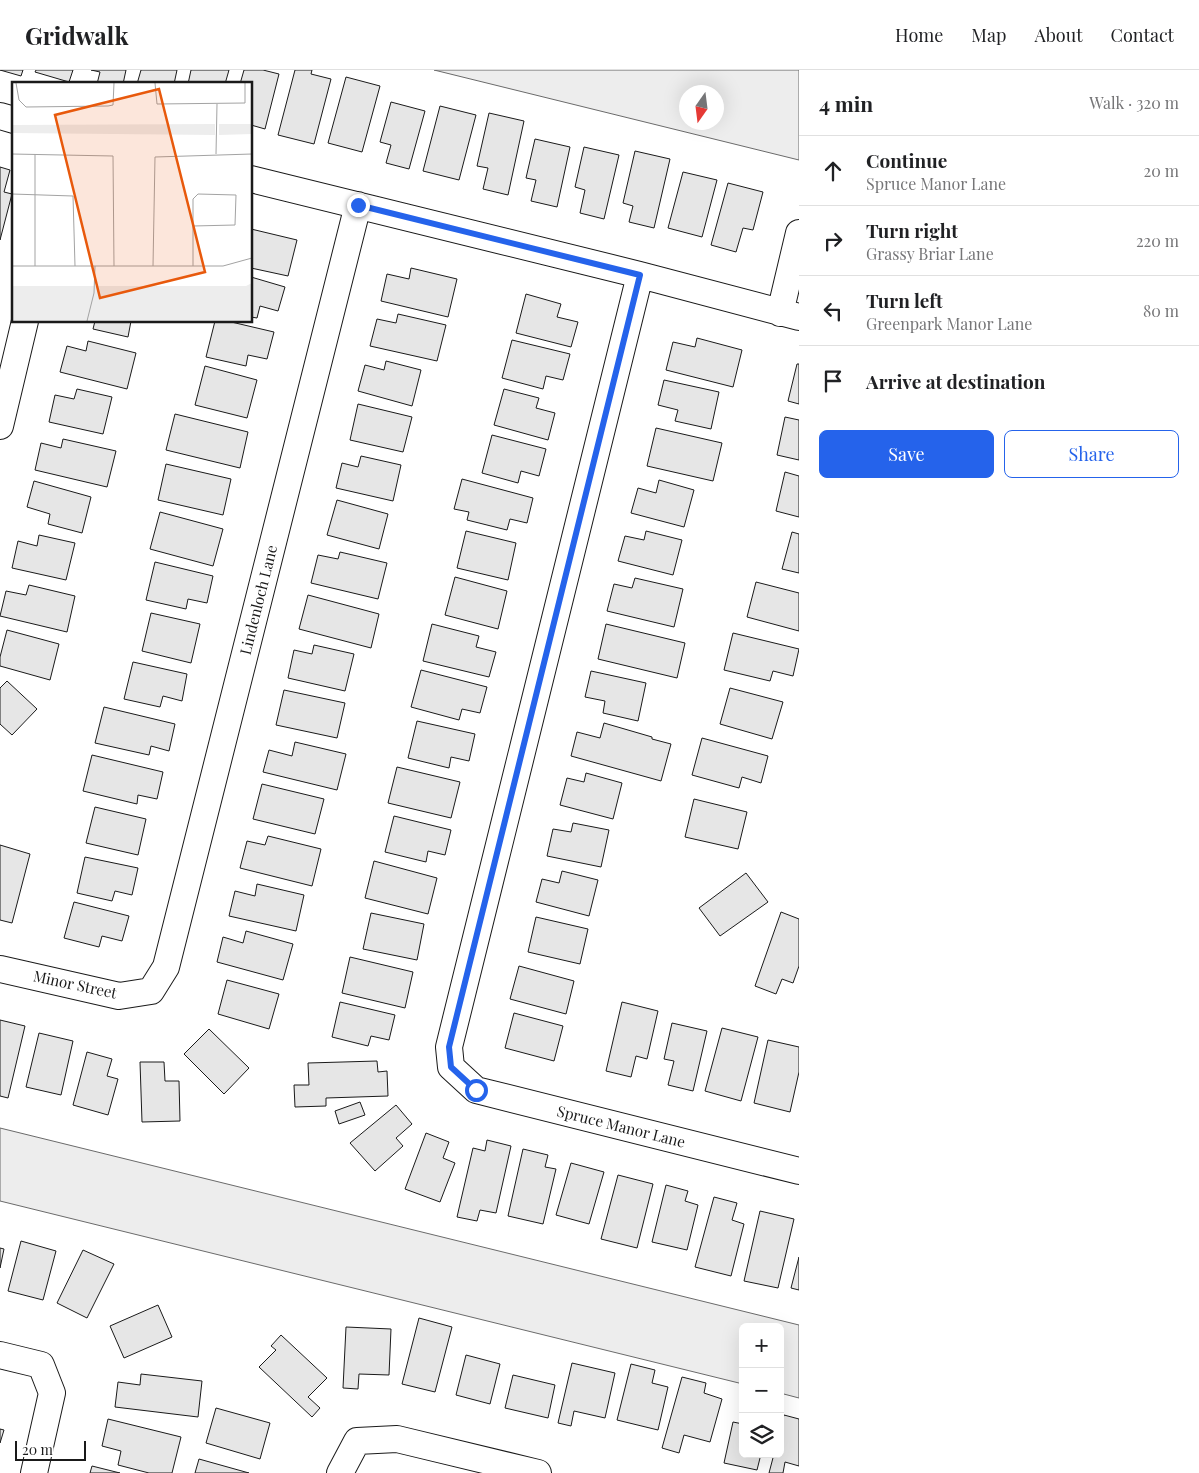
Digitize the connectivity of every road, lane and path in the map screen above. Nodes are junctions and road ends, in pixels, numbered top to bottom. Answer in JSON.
{"nodes":[{"id":1,"x":252,"y":179,"type":"edge"},
{"id":2,"x":358,"y":205,"type":"junction"},
{"id":3,"x":799,"y":232,"type":"edge"},
{"id":4,"x":640,"y":275,"type":"junction"},
{"id":5,"x":789,"y":315,"type":"edge"},
{"id":6,"x":25,"y":322,"type":"edge"},
{"id":7,"x":0,"y":423,"type":"edge"},
{"id":8,"x":0,"y":969,"type":"edge"},
{"id":9,"x":151,"y":990,"type":"joint"},
{"id":10,"x":799,"y":1171,"type":"edge"},
{"id":11,"x":0,"y":1355,"type":"edge"},
{"id":12,"x":34,"y":1473,"type":"edge"},
{"id":13,"x":340,"y":1473,"type":"edge"},
{"id":14,"x":538,"y":1473,"type":"edge"}],
"edges":[{"from":1,"to":2,"type":"street"},
{"from":2,"to":4,"type":"street"},
{"from":2,"to":9,"type":"street","name":"Lindenloch Lane"},
{"from":3,"to":5,"type":"street"},
{"from":4,"to":5,"type":"street"},
{"from":4,"to":10,"type":"street","name":"Spruce Manor Lane"},
{"from":6,"to":7,"type":"street"},
{"from":8,"to":9,"type":"street","name":"Minor Street"},
{"from":11,"to":12,"type":"street"},
{"from":13,"to":14,"type":"street"}]}
